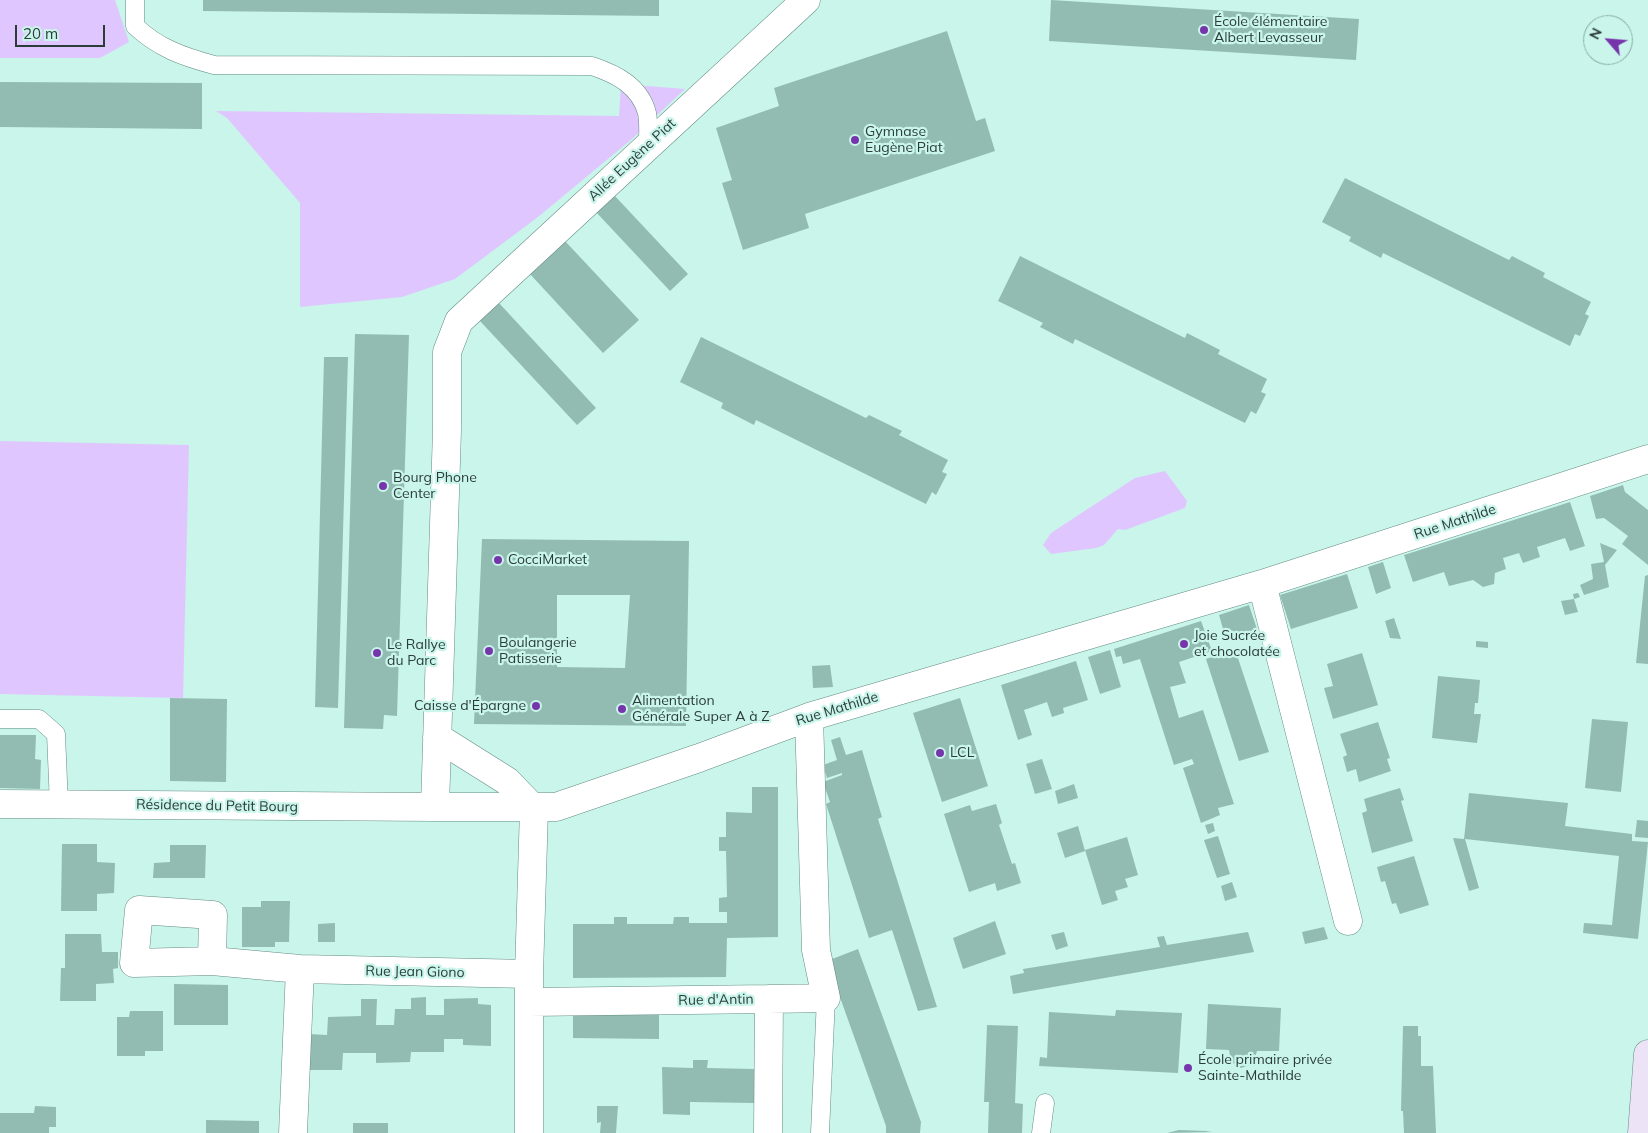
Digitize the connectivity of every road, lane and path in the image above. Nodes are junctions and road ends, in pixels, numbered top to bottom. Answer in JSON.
{"nodes":[{"id":1,"x":135,"y":0,"type":"edge"},
{"id":2,"x":806,"y":0,"type":"edge"},
{"id":3,"x":648,"y":146,"type":"junction"},
{"id":4,"x":1648,"y":459,"type":"edge"},
{"id":5,"x":1262,"y":584,"type":"junction"},
{"id":6,"x":809,"y":717,"type":"junction"},
{"id":7,"x":0,"y":719,"type":"edge"},
{"id":8,"x":437,"y":737,"type":"junction"},
{"id":9,"x":0,"y":804,"type":"edge"},
{"id":10,"x":59,"y":805,"type":"junction"},
{"id":11,"x":434,"y":807,"type":"junction"},
{"id":12,"x":534,"y":809,"type":"junction"},
{"id":13,"x":1348,"y":921,"type":"dead end"},
{"id":14,"x":212,"y":961,"type":"dead end"},
{"id":15,"x":300,"y":970,"type":"junction"},
{"id":16,"x":529,"y":974,"type":"junction"},
{"id":17,"x":826,"y":998,"type":"junction"},
{"id":18,"x":769,"y":999,"type":"junction"},
{"id":19,"x":530,"y":1002,"type":"junction"},
{"id":20,"x":1648,"y":1054,"type":"edge"},
{"id":21,"x":1045,"y":1103,"type":"dead end"},
{"id":22,"x":293,"y":1133,"type":"edge"},
{"id":23,"x":530,"y":1133,"type":"edge"},
{"id":24,"x":768,"y":1133,"type":"edge"},
{"id":25,"x":820,"y":1133,"type":"edge"},
{"id":26,"x":1041,"y":1133,"type":"edge"},
{"id":27,"x":1642,"y":1133,"type":"edge"}],
"edges":[{"from":1,"to":3,"type":"lane"},
{"from":2,"to":3,"type":"street","name":"Allée Eugène Piat"},
{"from":3,"to":8,"type":"street","name":"Allée Eugène Piat"},
{"from":4,"to":5,"type":"street","name":"Rue Mathilde"},
{"from":5,"to":6,"type":"street","name":"Rue Mathilde"},
{"from":5,"to":13,"type":"street"},
{"from":6,"to":12,"type":"street","name":"Rue Mathilde"},
{"from":6,"to":17,"type":"street"},
{"from":7,"to":10,"type":"lane"},
{"from":8,"to":11,"type":"street"},
{"from":8,"to":12,"type":"street"},
{"from":9,"to":10,"type":"street","name":"Résidence du Petit Bourg"},
{"from":10,"to":11,"type":"street","name":"Résidence du Petit Bourg"},
{"from":11,"to":12,"type":"street","name":"Rue Mathilde"},
{"from":12,"to":16,"type":"street"},
{"from":14,"to":15,"type":"street","name":"Rue Jean Giono"},
{"from":15,"to":16,"type":"street","name":"Rue Jean Giono"},
{"from":15,"to":22,"type":"street"},
{"from":16,"to":19,"type":"street"},
{"from":17,"to":18,"type":"street"},
{"from":17,"to":25,"type":"lane"},
{"from":18,"to":19,"type":"street","name":"Rue d'Antin"},
{"from":18,"to":24,"type":"street","name":"Rue d'Antin"},
{"from":19,"to":23,"type":"street"},
{"from":20,"to":27,"type":"street"},
{"from":21,"to":26,"type":"lane"}]}
